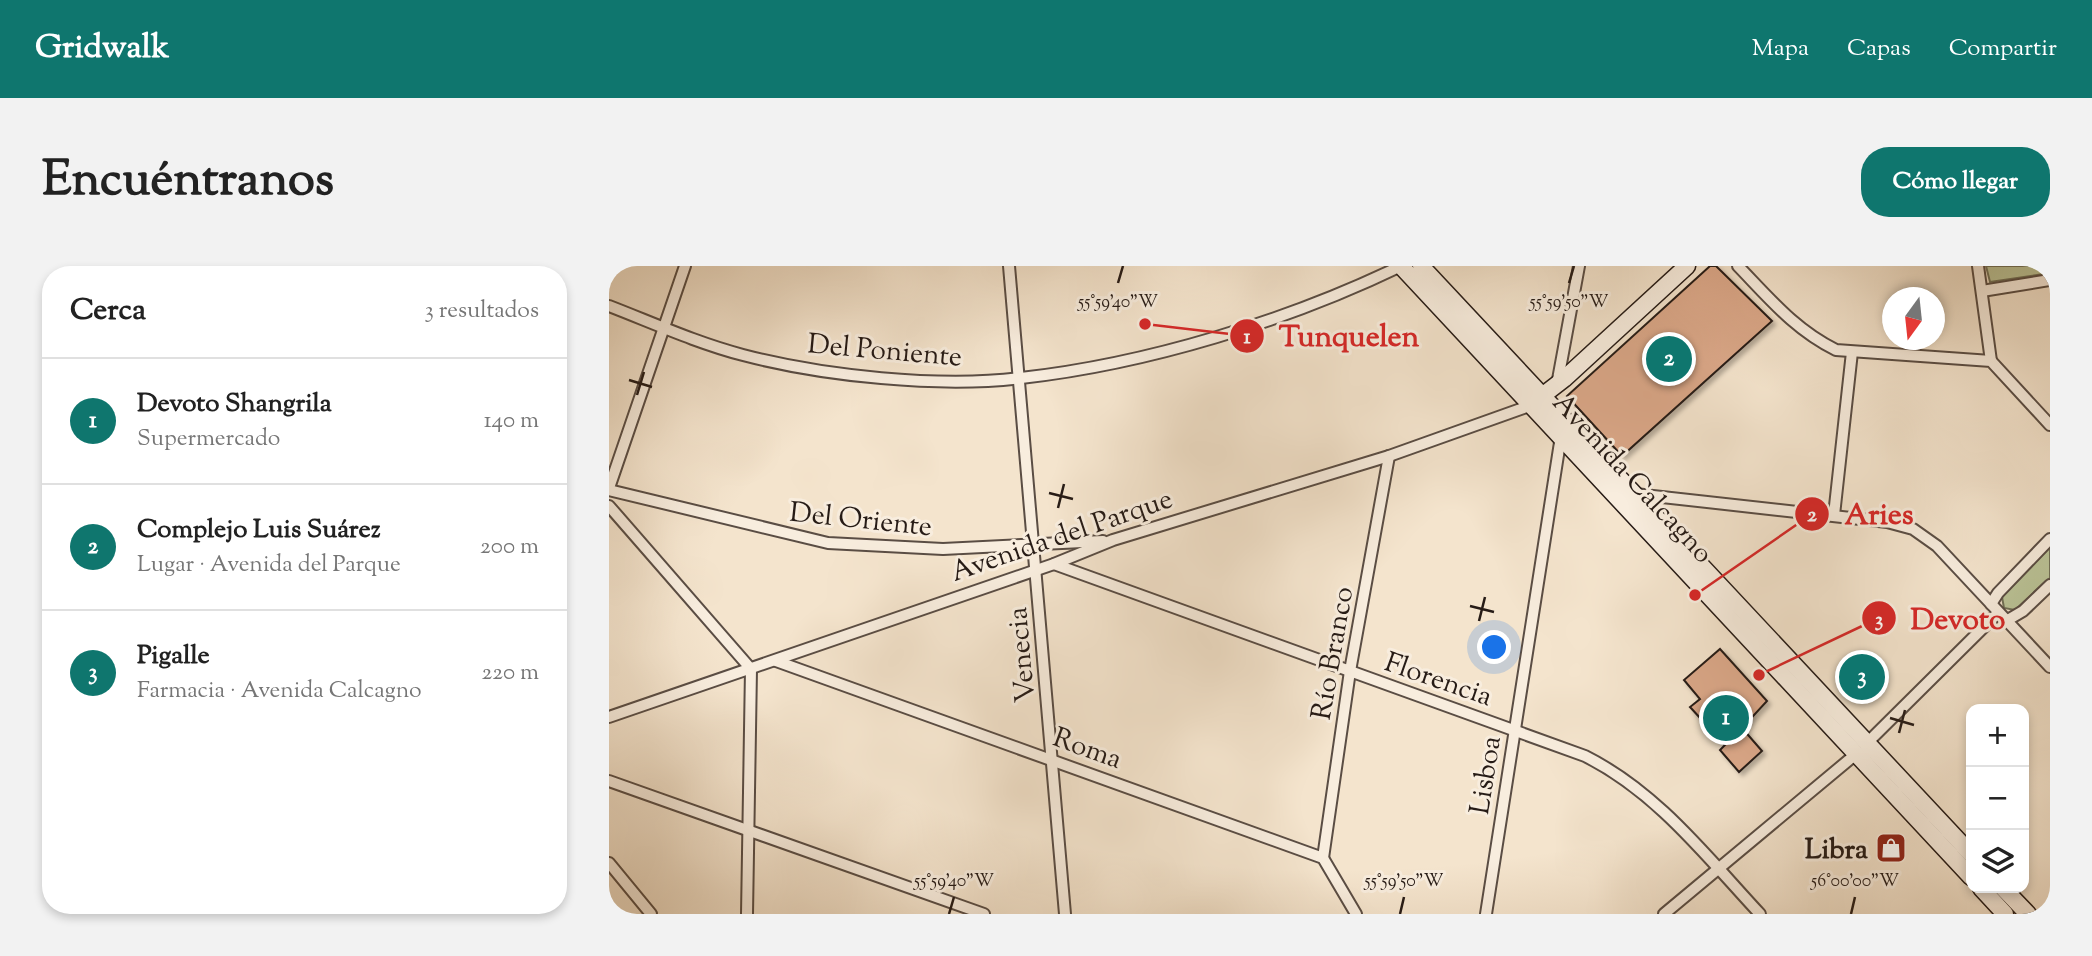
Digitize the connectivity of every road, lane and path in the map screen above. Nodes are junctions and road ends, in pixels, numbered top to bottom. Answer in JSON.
{"nodes":[{"id":1,"x":685,"y":266,"type":"edge"},
{"id":2,"x":1009,"y":266,"type":"edge"},
{"id":3,"x":1401,"y":266,"type":"edge"},
{"id":4,"x":1421,"y":266,"type":"edge"},
{"id":5,"x":1579,"y":266,"type":"edge"},
{"id":6,"x":1687,"y":266,"type":"edge"},
{"id":7,"x":1738,"y":266,"type":"edge"},
{"id":8,"x":1978,"y":266,"type":"edge"},
{"id":9,"x":2050,"y":279,"type":"edge"},
{"id":10,"x":1982,"y":291,"type":"junction"},
{"id":11,"x":609,"y":306,"type":"edge"},
{"id":12,"x":663,"y":328,"type":"junction"},
{"id":13,"x":1852,"y":352,"type":"junction"},
{"id":14,"x":1991,"y":361,"type":"junction"},
{"id":15,"x":1020,"y":379,"type":"junction"},
{"id":16,"x":1557,"y":385,"type":"junction"},
{"id":17,"x":1537,"y":401,"type":"junction"},
{"id":18,"x":2050,"y":425,"type":"edge"},
{"id":19,"x":1561,"y":436,"type":"junction"},
{"id":20,"x":1389,"y":456,"type":"junction"},
{"id":21,"x":609,"y":489,"type":"edge"},
{"id":22,"x":1635,"y":494,"type":"junction"},
{"id":23,"x":609,"y":506,"type":"edge"},
{"id":24,"x":1834,"y":515,"type":"junction"},
{"id":25,"x":2050,"y":538,"type":"edge"},
{"id":26,"x":1113,"y":540,"type":"junction"},
{"id":27,"x":1033,"y":545,"type":"junction"},
{"id":28,"x":1054,"y":565,"type":"junction"},
{"id":29,"x":1036,"y":570,"type":"junction"},
{"id":30,"x":2050,"y":585,"type":"edge"},
{"id":31,"x":1998,"y":613,"type":"junction"},
{"id":32,"x":776,"y":661,"type":"junction"},
{"id":33,"x":2050,"y":667,"type":"edge"},
{"id":34,"x":751,"y":669,"type":"junction"},
{"id":35,"x":1350,"y":671,"type":"junction"},
{"id":36,"x":609,"y":716,"type":"edge"},
{"id":37,"x":1514,"y":729,"type":"junction"},
{"id":38,"x":1862,"y":748,"type":"junction"},
{"id":39,"x":1052,"y":758,"type":"junction"},
{"id":40,"x":609,"y":781,"type":"edge"},
{"id":41,"x":750,"y":831,"type":"junction"},
{"id":42,"x":1966,"y":849,"type":"edge"},
{"id":43,"x":1323,"y":858,"type":"junction"},
{"id":44,"x":609,"y":863,"type":"edge"},
{"id":45,"x":1719,"y":869,"type":"junction"},
{"id":46,"x":1966,"y":871,"type":"edge"},
{"id":47,"x":1986,"y":893,"type":"edge"},
{"id":48,"x":2008,"y":893,"type":"edge"},
{"id":49,"x":651,"y":914,"type":"edge"},
{"id":50,"x":747,"y":914,"type":"edge"},
{"id":51,"x":984,"y":914,"type":"edge"},
{"id":52,"x":1065,"y":914,"type":"edge"},
{"id":53,"x":1356,"y":914,"type":"edge"},
{"id":54,"x":1486,"y":914,"type":"edge"},
{"id":55,"x":1664,"y":914,"type":"edge"},
{"id":56,"x":1760,"y":914,"type":"edge"},
{"id":57,"x":2005,"y":914,"type":"edge"},
{"id":58,"x":2028,"y":914,"type":"edge"}],
"edges":[{"from":1,"to":12,"type":"street"},
{"from":2,"to":15,"type":"street","name":"Venecia"},
{"from":3,"to":15,"type":"street","name":"Del Poniente"},
{"from":3,"to":17,"type":"street","name":"Avenida Calcagno"},
{"from":4,"to":17,"type":"street","name":"Avenida Calcagno"},
{"from":5,"to":16,"type":"street"},
{"from":6,"to":16,"type":"street","name":"Avenida del Parque"},
{"from":7,"to":13,"type":"street"},
{"from":8,"to":10,"type":"street"},
{"from":9,"to":10,"type":"street"},
{"from":10,"to":14,"type":"street"},
{"from":11,"to":12,"type":"street","name":"Del Poniente"},
{"from":12,"to":15,"type":"street","name":"Del Poniente"},
{"from":12,"to":21,"type":"street"},
{"from":13,"to":14,"type":"street"},
{"from":13,"to":24,"type":"street"},
{"from":14,"to":18,"type":"street"},
{"from":15,"to":27,"type":"street","name":"Venecia"},
{"from":16,"to":17,"type":"street","name":"Avenida del Parque"},
{"from":17,"to":19,"type":"street","name":"Avenida Calcagno"},
{"from":17,"to":20,"type":"street","name":"Avenida del Parque"},
{"from":17,"to":22,"type":"street","name":"Avenida Calcagno"},
{"from":19,"to":37,"type":"street","name":"Lisboa"},
{"from":19,"to":38,"type":"street","name":"Avenida Calcagno"},
{"from":20,"to":26,"type":"street","name":"Avenida del Parque"},
{"from":20,"to":35,"type":"street","name":"Río Branco"},
{"from":21,"to":27,"type":"street","name":"Del Oriente"},
{"from":22,"to":24,"type":"street"},
{"from":22,"to":38,"type":"street","name":"Avenida Calcagno"},
{"from":23,"to":34,"type":"street"},
{"from":24,"to":31,"type":"street"},
{"from":25,"to":31,"type":"street"},
{"from":26,"to":27,"type":"street","name":"Del Oriente"},
{"from":26,"to":28,"type":"street","name":"Avenida del Parque"},
{"from":27,"to":29,"type":"street","name":"Venecia"},
{"from":28,"to":29,"type":"street","name":"Avenida del Parque"},
{"from":28,"to":35,"type":"street","name":"Florencia"},
{"from":29,"to":32,"type":"street","name":"Avenida del Parque"},
{"from":29,"to":39,"type":"street","name":"Venecia"},
{"from":30,"to":31,"type":"street"},
{"from":31,"to":33,"type":"street"},
{"from":31,"to":38,"type":"street"},
{"from":32,"to":34,"type":"street","name":"Avenida del Parque"},
{"from":32,"to":39,"type":"street","name":"Roma"},
{"from":34,"to":36,"type":"street","name":"Avenida del Parque"},
{"from":34,"to":41,"type":"street"},
{"from":35,"to":37,"type":"street","name":"Florencia"},
{"from":35,"to":43,"type":"street","name":"Río Branco"},
{"from":37,"to":45,"type":"street","name":"Florencia"},
{"from":37,"to":54,"type":"street","name":"Lisboa"},
{"from":38,"to":42,"type":"street","name":"Avenida Calcagno"},
{"from":38,"to":45,"type":"street"},
{"from":38,"to":46,"type":"street","name":"Avenida Calcagno"},
{"from":39,"to":43,"type":"street","name":"Roma"},
{"from":39,"to":52,"type":"street","name":"Venecia"},
{"from":40,"to":41,"type":"street"},
{"from":41,"to":50,"type":"street"},
{"from":41,"to":51,"type":"street"},
{"from":43,"to":53,"type":"street"},
{"from":44,"to":49,"type":"street"},
{"from":45,"to":55,"type":"street"},
{"from":45,"to":56,"type":"street","name":"Florencia"},
{"from":47,"to":57,"type":"street"},
{"from":48,"to":58,"type":"street"}]}
